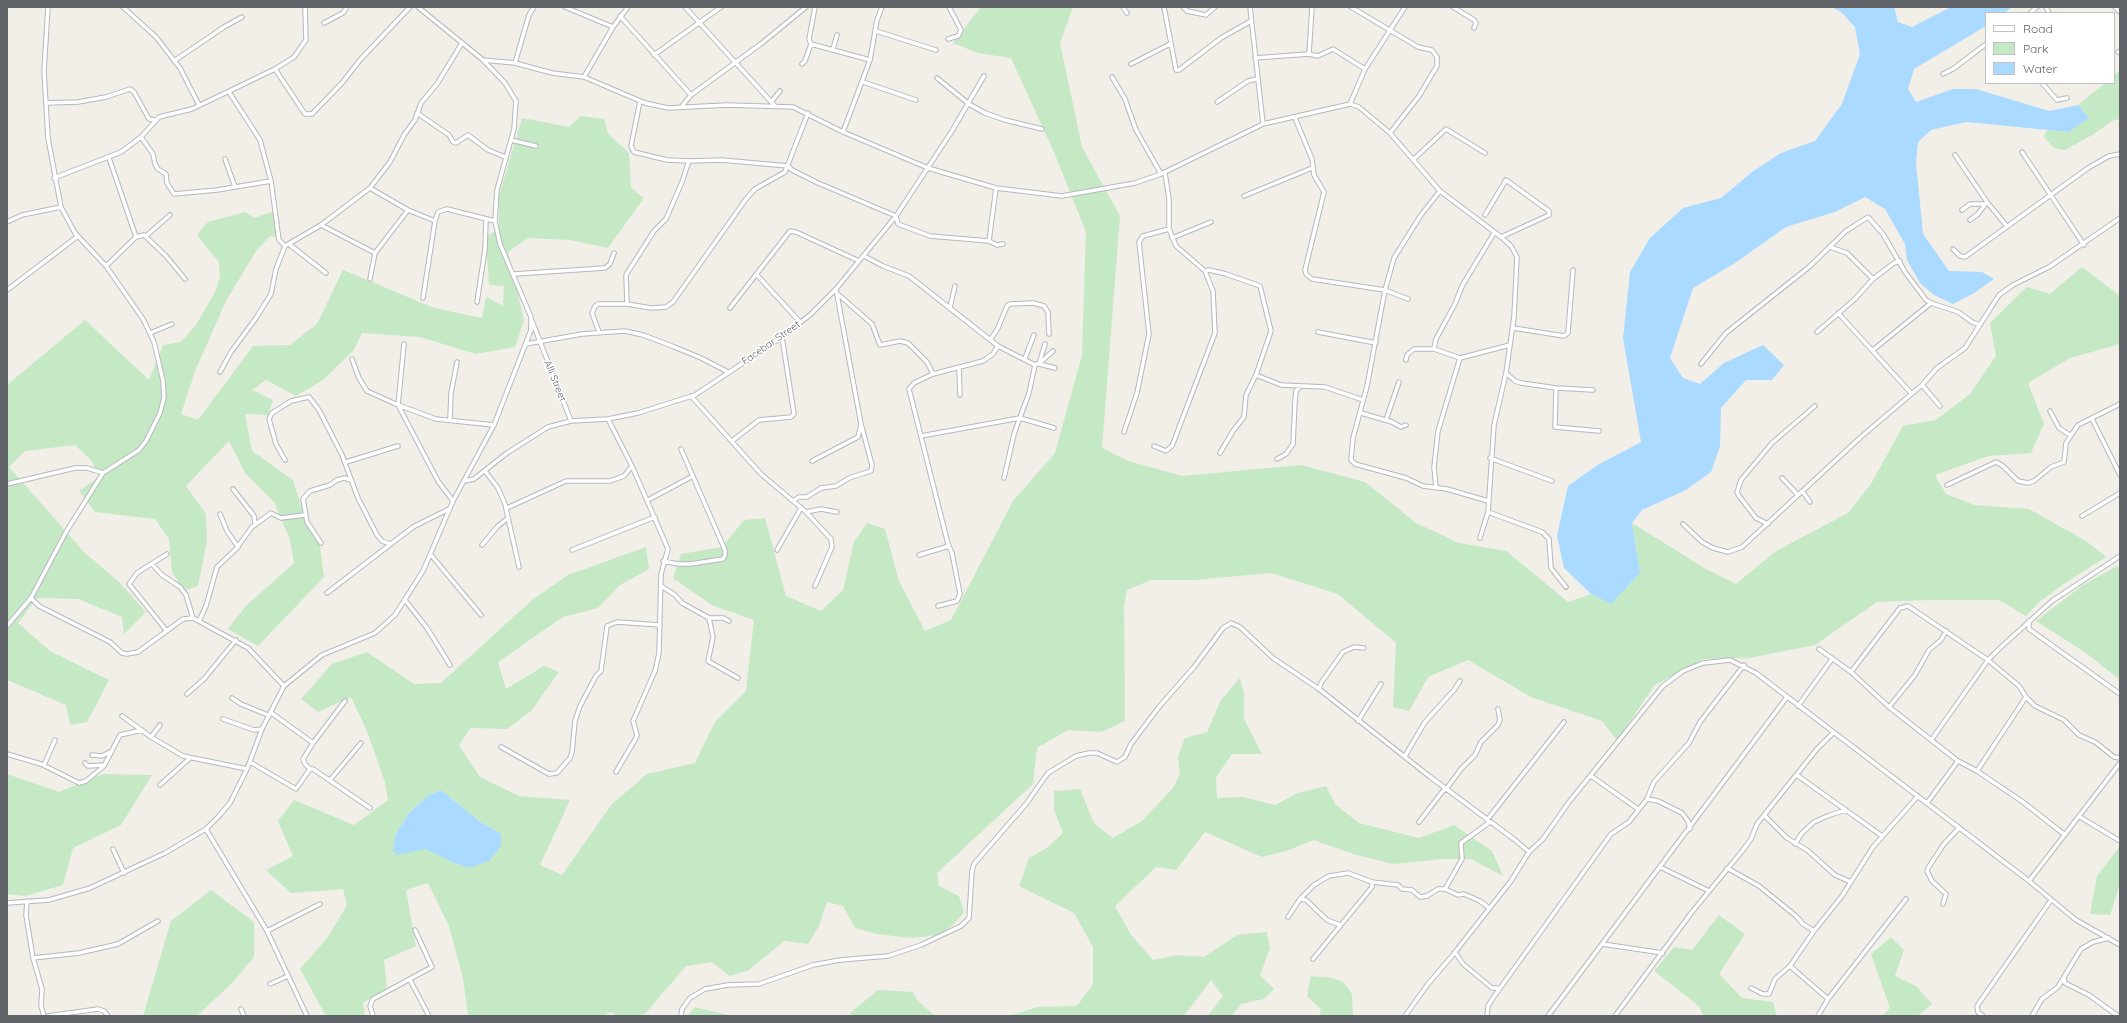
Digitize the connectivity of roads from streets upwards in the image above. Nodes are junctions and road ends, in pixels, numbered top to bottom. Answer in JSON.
{"nodes":[{"id":1,"x":48,"y":7,"type":"edge"},
{"id":2,"x":123,"y":7,"type":"edge"},
{"id":3,"x":305,"y":7,"type":"edge"},
{"id":4,"x":347,"y":7,"type":"edge"},
{"id":5,"x":410,"y":7,"type":"edge"},
{"id":6,"x":418,"y":7,"type":"edge"},
{"id":7,"x":534,"y":7,"type":"edge"},
{"id":8,"x":565,"y":7,"type":"edge"},
{"id":9,"x":628,"y":7,"type":"edge"},
{"id":10,"x":685,"y":7,"type":"edge"},
{"id":11,"x":721,"y":7,"type":"edge"},
{"id":12,"x":806,"y":7,"type":"edge"},
{"id":13,"x":815,"y":7,"type":"edge"},
{"id":14,"x":882,"y":7,"type":"edge"},
{"id":15,"x":948,"y":7,"type":"edge"},
{"id":16,"x":1123,"y":7,"type":"edge"},
{"id":17,"x":1164,"y":7,"type":"edge"},
{"id":18,"x":1183,"y":7,"type":"edge"},
{"id":19,"x":1215,"y":7,"type":"edge"},
{"id":20,"x":1250,"y":7,"type":"edge"},
{"id":21,"x":1312,"y":7,"type":"edge"},
{"id":22,"x":1351,"y":7,"type":"edge"},
{"id":23,"x":1405,"y":7,"type":"edge"},
{"id":24,"x":1453,"y":7,"type":"edge"},
{"id":25,"x":2115,"y":7,"type":"edge"},
{"id":26,"x":2120,"y":12,"type":"edge"},
{"id":27,"x":1127,"y":13,"type":"dead end"},
{"id":28,"x":620,"y":16,"type":"junction"},
{"id":29,"x":242,"y":17,"type":"dead end"},
{"id":30,"x":1251,"y":21,"type":"junction"},
{"id":31,"x":324,"y":23,"type":"dead end"},
{"id":32,"x":699,"y":23,"type":"junction"},
{"id":33,"x":613,"y":27,"type":"junction"},
{"id":34,"x":1474,"y":28,"type":"dead end"},
{"id":35,"x":876,"y":31,"type":"junction"},
{"id":36,"x":1390,"y":31,"type":"junction"},
{"id":37,"x":838,"y":35,"type":"dead end"},
{"id":38,"x":948,"y":39,"type":"dead end"},
{"id":39,"x":462,"y":43,"type":"junction"},
{"id":40,"x":811,"y":44,"type":"junction"},
{"id":41,"x":1170,"y":44,"type":"junction"},
{"id":42,"x":1985,"y":45,"type":"edge"},
{"id":43,"x":833,"y":49,"type":"junction"},
{"id":44,"x":936,"y":50,"type":"dead end"},
{"id":45,"x":1309,"y":54,"type":"junction"},
{"id":46,"x":654,"y":55,"type":"junction"},
{"id":47,"x":1255,"y":58,"type":"junction"},
{"id":48,"x":483,"y":60,"type":"junction"},
{"id":49,"x":870,"y":60,"type":"junction"},
{"id":50,"x":174,"y":61,"type":"junction"},
{"id":51,"x":515,"y":63,"type":"junction"},
{"id":52,"x":734,"y":63,"type":"junction"},
{"id":53,"x":802,"y":64,"type":"dead end"},
{"id":54,"x":1131,"y":64,"type":"dead end"},
{"id":55,"x":275,"y":69,"type":"junction"},
{"id":56,"x":1365,"y":69,"type":"junction"},
{"id":57,"x":1942,"y":74,"type":"dead end"},
{"id":58,"x":984,"y":76,"type":"dead end"},
{"id":59,"x":584,"y":77,"type":"junction"},
{"id":60,"x":1112,"y":77,"type":"dead end"},
{"id":61,"x":936,"y":78,"type":"dead end"},
{"id":62,"x":1257,"y":78,"type":"junction"},
{"id":63,"x":863,"y":82,"type":"junction"},
{"id":64,"x":2043,"y":84,"type":"edge"},
{"id":65,"x":780,"y":91,"type":"dead end"},
{"id":66,"x":229,"y":92,"type":"junction"},
{"id":67,"x":691,"y":95,"type":"junction"},
{"id":68,"x":2067,"y":98,"type":"dead end"},
{"id":69,"x":916,"y":100,"type":"dead end"},
{"id":70,"x":640,"y":101,"type":"junction"},
{"id":71,"x":771,"y":102,"type":"junction"},
{"id":72,"x":1217,"y":102,"type":"dead end"},
{"id":73,"x":46,"y":104,"type":"junction"},
{"id":74,"x":969,"y":104,"type":"junction"},
{"id":75,"x":1350,"y":104,"type":"junction"},
{"id":76,"x":199,"y":105,"type":"junction"},
{"id":77,"x":682,"y":106,"type":"junction"},
{"id":78,"x":775,"y":106,"type":"junction"},
{"id":79,"x":417,"y":113,"type":"junction"},
{"id":80,"x":808,"y":113,"type":"junction"},
{"id":81,"x":1295,"y":118,"type":"junction"},
{"id":82,"x":155,"y":120,"type":"junction"},
{"id":83,"x":1263,"y":124,"type":"junction"},
{"id":84,"x":1042,"y":129,"type":"dead end"},
{"id":85,"x":843,"y":132,"type":"junction"},
{"id":86,"x":1390,"y":133,"type":"junction"},
{"id":87,"x":141,"y":137,"type":"junction"},
{"id":88,"x":511,"y":140,"type":"junction"},
{"id":89,"x":536,"y":146,"type":"dead end"},
{"id":90,"x":2022,"y":152,"type":"dead end"},
{"id":91,"x":1485,"y":153,"type":"dead end"},
{"id":92,"x":2118,"y":154,"type":"edge"},
{"id":93,"x":1956,"y":155,"type":"dead end"},
{"id":94,"x":506,"y":157,"type":"junction"},
{"id":95,"x":109,"y":158,"type":"junction"},
{"id":96,"x":225,"y":159,"type":"dead end"},
{"id":97,"x":1414,"y":159,"type":"junction"},
{"id":98,"x":2120,"y":159,"type":"edge"},
{"id":99,"x":689,"y":161,"type":"junction"},
{"id":100,"x":788,"y":166,"type":"junction"},
{"id":101,"x":928,"y":168,"type":"junction"},
{"id":102,"x":1312,"y":168,"type":"junction"},
{"id":103,"x":1163,"y":174,"type":"junction"},
{"id":104,"x":54,"y":178,"type":"junction"},
{"id":105,"x":271,"y":181,"type":"junction"},
{"id":106,"x":235,"y":187,"type":"junction"},
{"id":107,"x":370,"y":188,"type":"junction"},
{"id":108,"x":996,"y":188,"type":"junction"},
{"id":109,"x":1440,"y":191,"type":"junction"},
{"id":110,"x":1244,"y":196,"type":"dead end"},
{"id":111,"x":2051,"y":196,"type":"junction"},
{"id":112,"x":1986,"y":203,"type":"junction"},
{"id":113,"x":61,"y":207,"type":"junction"},
{"id":114,"x":408,"y":210,"type":"junction"},
{"id":115,"x":1962,"y":210,"type":"dead end"},
{"id":116,"x":170,"y":215,"type":"dead end"},
{"id":117,"x":1485,"y":215,"type":"dead end"},
{"id":118,"x":896,"y":216,"type":"junction"},
{"id":119,"x":2120,"y":218,"type":"edge"},
{"id":120,"x":486,"y":220,"type":"junction"},
{"id":121,"x":1970,"y":220,"type":"dead end"},
{"id":122,"x":495,"y":221,"type":"junction"},
{"id":123,"x":7,"y":222,"type":"edge"},
{"id":124,"x":435,"y":222,"type":"junction"},
{"id":125,"x":1211,"y":222,"type":"dead end"},
{"id":126,"x":321,"y":224,"type":"junction"},
{"id":127,"x":2006,"y":225,"type":"junction"},
{"id":128,"x":1169,"y":229,"type":"junction"},
{"id":129,"x":1494,"y":233,"type":"junction"},
{"id":130,"x":78,"y":236,"type":"junction"},
{"id":131,"x":146,"y":236,"type":"junction"},
{"id":132,"x":136,"y":237,"type":"junction"},
{"id":133,"x":1501,"y":237,"type":"junction"},
{"id":134,"x":1172,"y":238,"type":"junction"},
{"id":135,"x":989,"y":240,"type":"junction"},
{"id":136,"x":1003,"y":244,"type":"dead end"},
{"id":137,"x":290,"y":245,"type":"junction"},
{"id":138,"x":2084,"y":245,"type":"junction"},
{"id":139,"x":285,"y":246,"type":"junction"},
{"id":140,"x":1830,"y":247,"type":"junction"},
{"id":141,"x":1953,"y":249,"type":"dead end"},
{"id":142,"x":375,"y":252,"type":"junction"},
{"id":143,"x":614,"y":253,"type":"dead end"},
{"id":144,"x":864,"y":256,"type":"junction"},
{"id":145,"x":1900,"y":261,"type":"junction"},
{"id":146,"x":859,"y":262,"type":"junction"},
{"id":147,"x":106,"y":266,"type":"junction"},
{"id":148,"x":1573,"y":270,"type":"dead end"},
{"id":149,"x":1205,"y":271,"type":"junction"},
{"id":150,"x":326,"y":273,"type":"dead end"},
{"id":151,"x":514,"y":274,"type":"junction"},
{"id":152,"x":757,"y":275,"type":"junction"},
{"id":153,"x":185,"y":279,"type":"dead end"},
{"id":154,"x":370,"y":279,"type":"dead end"},
{"id":155,"x":1873,"y":279,"type":"junction"},
{"id":156,"x":955,"y":286,"type":"dead end"},
{"id":157,"x":836,"y":289,"type":"junction"},
{"id":158,"x":7,"y":290,"type":"edge"},
{"id":159,"x":1385,"y":290,"type":"junction"},
{"id":160,"x":838,"y":294,"type":"junction"},
{"id":161,"x":422,"y":298,"type":"dead end"},
{"id":162,"x":1408,"y":299,"type":"dead end"},
{"id":163,"x":477,"y":302,"type":"dead end"},
{"id":164,"x":1931,"y":303,"type":"junction"},
{"id":165,"x":627,"y":304,"type":"junction"},
{"id":166,"x":950,"y":307,"type":"junction"},
{"id":167,"x":730,"y":308,"type":"dead end"},
{"id":168,"x":1838,"y":313,"type":"junction"},
{"id":169,"x":531,"y":317,"type":"junction"},
{"id":170,"x":800,"y":322,"type":"junction"},
{"id":171,"x":172,"y":324,"type":"dead end"},
{"id":172,"x":1980,"y":325,"type":"junction"},
{"id":173,"x":1513,"y":328,"type":"junction"},
{"id":174,"x":599,"y":332,"type":"junction"},
{"id":175,"x":1318,"y":332,"type":"dead end"},
{"id":176,"x":1817,"y":332,"type":"dead end"},
{"id":177,"x":150,"y":333,"type":"junction"},
{"id":178,"x":1049,"y":334,"type":"dead end"},
{"id":179,"x":1034,"y":335,"type":"dead end"},
{"id":180,"x":782,"y":337,"type":"junction"},
{"id":181,"x":990,"y":340,"type":"junction"},
{"id":182,"x":539,"y":341,"type":"junction"},
{"id":183,"x":1376,"y":343,"type":"junction"},
{"id":184,"x":404,"y":344,"type":"dead end"},
{"id":185,"x":526,"y":344,"type":"junction"},
{"id":186,"x":1045,"y":344,"type":"dead end"},
{"id":187,"x":998,"y":346,"type":"junction"},
{"id":188,"x":1510,"y":346,"type":"junction"},
{"id":189,"x":1434,"y":349,"type":"junction"},
{"id":190,"x":1873,"y":350,"type":"junction"},
{"id":191,"x":1053,"y":351,"type":"dead end"},
{"id":192,"x":1025,"y":358,"type":"junction"},
{"id":193,"x":1460,"y":358,"type":"junction"},
{"id":194,"x":352,"y":359,"type":"dead end"},
{"id":195,"x":1406,"y":360,"type":"dead end"},
{"id":196,"x":457,"y":362,"type":"dead end"},
{"id":197,"x":1037,"y":364,"type":"junction"},
{"id":198,"x":1700,"y":364,"type":"dead end"},
{"id":199,"x":959,"y":368,"type":"junction"},
{"id":200,"x":1055,"y":368,"type":"dead end"},
{"id":201,"x":220,"y":372,"type":"dead end"},
{"id":202,"x":728,"y":372,"type":"junction"},
{"id":203,"x":1506,"y":373,"type":"junction"},
{"id":204,"x":933,"y":374,"type":"junction"},
{"id":205,"x":1256,"y":375,"type":"junction"},
{"id":206,"x":1399,"y":382,"type":"dead end"},
{"id":207,"x":1922,"y":385,"type":"junction"},
{"id":208,"x":1294,"y":386,"type":"junction"},
{"id":209,"x":1300,"y":387,"type":"junction"},
{"id":210,"x":1556,"y":388,"type":"junction"},
{"id":211,"x":1593,"y":390,"type":"dead end"},
{"id":212,"x":1296,"y":391,"type":"junction"},
{"id":213,"x":1911,"y":393,"type":"junction"},
{"id":214,"x":960,"y":395,"type":"dead end"},
{"id":215,"x":691,"y":396,"type":"junction"},
{"id":216,"x":1364,"y":400,"type":"junction"},
{"id":217,"x":2120,"y":404,"type":"edge"},
{"id":218,"x":398,"y":405,"type":"junction"},
{"id":219,"x":1815,"y":406,"type":"dead end"},
{"id":220,"x":1940,"y":406,"type":"dead end"},
{"id":221,"x":2050,"y":411,"type":"dead end"},
{"id":222,"x":1360,"y":413,"type":"junction"},
{"id":223,"x":1020,"y":418,"type":"junction"},
{"id":224,"x":450,"y":419,"type":"junction"},
{"id":225,"x":2092,"y":419,"type":"junction"},
{"id":226,"x":571,"y":420,"type":"junction"},
{"id":227,"x":608,"y":420,"type":"junction"},
{"id":228,"x":1386,"y":420,"type":"junction"},
{"id":229,"x":861,"y":424,"type":"junction"},
{"id":230,"x":494,"y":425,"type":"junction"},
{"id":231,"x":1406,"y":425,"type":"dead end"},
{"id":232,"x":1054,"y":428,"type":"dead end"},
{"id":233,"x":1599,"y":431,"type":"dead end"},
{"id":234,"x":1124,"y":432,"type":"dead end"},
{"id":235,"x":921,"y":436,"type":"junction"},
{"id":236,"x":2070,"y":436,"type":"junction"},
{"id":237,"x":732,"y":441,"type":"junction"},
{"id":238,"x":398,"y":446,"type":"dead end"},
{"id":239,"x":1154,"y":446,"type":"dead end"},
{"id":240,"x":681,"y":449,"type":"dead end"},
{"id":241,"x":1220,"y":453,"type":"dead end"},
{"id":242,"x":1490,"y":458,"type":"junction"},
{"id":243,"x":1277,"y":459,"type":"dead end"},
{"id":244,"x":284,"y":460,"type":"dead end"},
{"id":245,"x":812,"y":461,"type":"dead end"},
{"id":246,"x":346,"y":462,"type":"junction"},
{"id":247,"x":632,"y":466,"type":"junction"},
{"id":248,"x":485,"y":471,"type":"junction"},
{"id":249,"x":103,"y":472,"type":"junction"},
{"id":250,"x":2120,"y":475,"type":"edge"},
{"id":251,"x":693,"y":476,"type":"junction"},
{"id":252,"x":1004,"y":478,"type":"dead end"},
{"id":253,"x":1782,"y":478,"type":"dead end"},
{"id":254,"x":351,"y":480,"type":"junction"},
{"id":255,"x":464,"y":481,"type":"junction"},
{"id":256,"x":1552,"y":481,"type":"dead end"},
{"id":257,"x":7,"y":484,"type":"edge"},
{"id":258,"x":1947,"y":485,"type":"dead end"},
{"id":259,"x":1436,"y":487,"type":"junction"},
{"id":260,"x":233,"y":489,"type":"dead end"},
{"id":261,"x":1802,"y":491,"type":"junction"},
{"id":262,"x":2120,"y":493,"type":"edge"},
{"id":263,"x":1798,"y":495,"type":"junction"},
{"id":264,"x":648,"y":500,"type":"junction"},
{"id":265,"x":453,"y":501,"type":"junction"},
{"id":266,"x":793,"y":501,"type":"junction"},
{"id":267,"x":1488,"y":501,"type":"junction"},
{"id":268,"x":1810,"y":502,"type":"dead end"},
{"id":269,"x":507,"y":508,"type":"junction"},
{"id":270,"x":801,"y":508,"type":"junction"},
{"id":271,"x":449,"y":509,"type":"junction"},
{"id":272,"x":806,"y":512,"type":"junction"},
{"id":273,"x":836,"y":512,"type":"dead end"},
{"id":274,"x":1488,"y":512,"type":"junction"},
{"id":275,"x":220,"y":514,"type":"dead end"},
{"id":276,"x":305,"y":515,"type":"junction"},
{"id":277,"x":2082,"y":516,"type":"dead end"},
{"id":278,"x":654,"y":517,"type":"junction"},
{"id":279,"x":508,"y":518,"type":"junction"},
{"id":280,"x":255,"y":524,"type":"junction"},
{"id":281,"x":1682,"y":524,"type":"dead end"},
{"id":282,"x":1768,"y":524,"type":"junction"},
{"id":283,"x":1480,"y":538,"type":"dead end"},
{"id":284,"x":321,"y":543,"type":"dead end"},
{"id":285,"x":390,"y":544,"type":"junction"},
{"id":286,"x":482,"y":544,"type":"dead end"},
{"id":287,"x":949,"y":546,"type":"junction"},
{"id":288,"x":238,"y":547,"type":"junction"},
{"id":289,"x":572,"y":550,"type":"dead end"},
{"id":290,"x":776,"y":550,"type":"dead end"},
{"id":291,"x":167,"y":554,"type":"dead end"},
{"id":292,"x":431,"y":555,"type":"junction"},
{"id":293,"x":919,"y":555,"type":"dead end"},
{"id":294,"x":2120,"y":556,"type":"edge"},
{"id":295,"x":663,"y":561,"type":"junction"},
{"id":296,"x":152,"y":564,"type":"junction"},
{"id":297,"x":519,"y":567,"type":"dead end"},
{"id":298,"x":661,"y":586,"type":"junction"},
{"id":299,"x":815,"y":586,"type":"dead end"},
{"id":300,"x":1566,"y":587,"type":"dead end"},
{"id":301,"x":327,"y":593,"type":"dead end"},
{"id":302,"x":31,"y":598,"type":"junction"},
{"id":303,"x":405,"y":600,"type":"junction"},
{"id":304,"x":938,"y":606,"type":"dead end"},
{"id":305,"x":481,"y":616,"type":"dead end"},
{"id":306,"x":193,"y":618,"type":"junction"},
{"id":307,"x":709,"y":618,"type":"junction"},
{"id":308,"x":199,"y":621,"type":"junction"},
{"id":309,"x":729,"y":621,"type":"dead end"},
{"id":310,"x":2029,"y":621,"type":"junction"},
{"id":311,"x":660,"y":625,"type":"junction"},
{"id":312,"x":7,"y":626,"type":"edge"},
{"id":313,"x":166,"y":630,"type":"junction"},
{"id":314,"x":1946,"y":631,"type":"junction"},
{"id":315,"x":236,"y":640,"type":"junction"},
{"id":316,"x":1364,"y":648,"type":"dead end"},
{"id":317,"x":1819,"y":649,"type":"dead end"},
{"id":318,"x":1832,"y":659,"type":"junction"},
{"id":319,"x":1988,"y":660,"type":"junction"},
{"id":320,"x":450,"y":665,"type":"dead end"},
{"id":321,"x":1744,"y":665,"type":"junction"},
{"id":322,"x":1850,"y":672,"type":"junction"},
{"id":323,"x":738,"y":678,"type":"dead end"},
{"id":324,"x":1460,"y":681,"type":"dead end"},
{"id":325,"x":1381,"y":684,"type":"dead end"},
{"id":326,"x":284,"y":686,"type":"junction"},
{"id":327,"x":1319,"y":690,"type":"junction"},
{"id":328,"x":187,"y":694,"type":"dead end"},
{"id":329,"x":2120,"y":694,"type":"edge"},
{"id":330,"x":1787,"y":697,"type":"junction"},
{"id":331,"x":2026,"y":697,"type":"junction"},
{"id":332,"x":232,"y":698,"type":"dead end"},
{"id":333,"x":345,"y":701,"type":"dead end"},
{"id":334,"x":1798,"y":706,"type":"junction"},
{"id":335,"x":1889,"y":707,"type":"junction"},
{"id":336,"x":1498,"y":709,"type":"dead end"},
{"id":337,"x":269,"y":714,"type":"junction"},
{"id":338,"x":122,"y":716,"type":"dead end"},
{"id":339,"x":223,"y":719,"type":"dead end"},
{"id":340,"x":1358,"y":721,"type":"junction"},
{"id":341,"x":1564,"y":722,"type":"dead end"},
{"id":342,"x":160,"y":725,"type":"dead end"},
{"id":343,"x":262,"y":729,"type":"junction"},
{"id":344,"x":142,"y":730,"type":"junction"},
{"id":345,"x":1833,"y":733,"type":"junction"},
{"id":346,"x":151,"y":736,"type":"junction"},
{"id":347,"x":1932,"y":739,"type":"junction"},
{"id":348,"x":54,"y":740,"type":"dead end"},
{"id":349,"x":313,"y":743,"type":"junction"},
{"id":350,"x":361,"y":743,"type":"dead end"},
{"id":351,"x":502,"y":747,"type":"dead end"},
{"id":352,"x":110,"y":752,"type":"junction"},
{"id":353,"x":7,"y":754,"type":"edge"},
{"id":354,"x":92,"y":755,"type":"dead end"},
{"id":355,"x":1405,"y":756,"type":"junction"},
{"id":356,"x":190,"y":758,"type":"junction"},
{"id":357,"x":2120,"y":758,"type":"edge"},
{"id":358,"x":1958,"y":761,"type":"junction"},
{"id":359,"x":250,"y":762,"type":"junction"},
{"id":360,"x":85,"y":763,"type":"dead end"},
{"id":361,"x":105,"y":764,"type":"junction"},
{"id":362,"x":2120,"y":764,"type":"edge"},
{"id":363,"x":44,"y":765,"type":"junction"},
{"id":364,"x":247,"y":769,"type":"junction"},
{"id":365,"x":310,"y":769,"type":"junction"},
{"id":366,"x":2116,"y":769,"type":"junction"},
{"id":367,"x":1977,"y":771,"type":"junction"},
{"id":368,"x":616,"y":772,"type":"dead end"},
{"id":369,"x":2120,"y":773,"type":"edge"},
{"id":370,"x":1591,"y":776,"type":"junction"},
{"id":371,"x":1798,"y":776,"type":"junction"},
{"id":372,"x":330,"y":780,"type":"junction"},
{"id":373,"x":160,"y":785,"type":"dead end"},
{"id":374,"x":1447,"y":788,"type":"junction"},
{"id":375,"x":1918,"y":796,"type":"junction"},
{"id":376,"x":1647,"y":799,"type":"junction"},
{"id":377,"x":1927,"y":803,"type":"junction"},
{"id":378,"x":370,"y":808,"type":"dead end"},
{"id":379,"x":1638,"y":809,"type":"junction"},
{"id":380,"x":1846,"y":810,"type":"junction"},
{"id":381,"x":1765,"y":816,"type":"junction"},
{"id":382,"x":2080,"y":817,"type":"junction"},
{"id":383,"x":1489,"y":821,"type":"junction"},
{"id":384,"x":1419,"y":822,"type":"dead end"},
{"id":385,"x":1959,"y":828,"type":"junction"},
{"id":386,"x":206,"y":829,"type":"junction"},
{"id":387,"x":1690,"y":829,"type":"junction"},
{"id":388,"x":2065,"y":834,"type":"junction"},
{"id":389,"x":1882,"y":836,"type":"junction"},
{"id":390,"x":2120,"y":841,"type":"edge"},
{"id":391,"x":1796,"y":844,"type":"junction"},
{"id":392,"x":113,"y":849,"type":"dead end"},
{"id":393,"x":1528,"y":852,"type":"junction"},
{"id":394,"x":1660,"y":867,"type":"junction"},
{"id":395,"x":1727,"y":868,"type":"junction"},
{"id":396,"x":124,"y":873,"type":"junction"},
{"id":397,"x":2029,"y":881,"type":"junction"},
{"id":398,"x":1372,"y":882,"type":"junction"},
{"id":399,"x":1851,"y":882,"type":"junction"},
{"id":400,"x":1445,"y":889,"type":"junction"},
{"id":401,"x":1709,"y":891,"type":"junction"},
{"id":402,"x":1300,"y":899,"type":"junction"},
{"id":403,"x":1906,"y":899,"type":"dead end"},
{"id":404,"x":2051,"y":900,"type":"junction"},
{"id":405,"x":27,"y":901,"type":"junction"},
{"id":406,"x":7,"y":903,"type":"edge"},
{"id":407,"x":320,"y":904,"type":"dead end"},
{"id":408,"x":1942,"y":904,"type":"dead end"},
{"id":409,"x":1489,"y":908,"type":"junction"},
{"id":410,"x":1288,"y":917,"type":"dead end"},
{"id":411,"x":158,"y":921,"type":"dead end"},
{"id":412,"x":1340,"y":925,"type":"junction"},
{"id":413,"x":416,"y":930,"type":"dead end"},
{"id":414,"x":267,"y":931,"type":"junction"},
{"id":415,"x":1814,"y":931,"type":"junction"},
{"id":416,"x":2109,"y":938,"type":"junction"},
{"id":417,"x":1602,"y":944,"type":"junction"},
{"id":418,"x":2120,"y":945,"type":"edge"},
{"id":419,"x":1455,"y":952,"type":"junction"},
{"id":420,"x":1663,"y":953,"type":"junction"},
{"id":421,"x":33,"y":958,"type":"junction"},
{"id":422,"x":1313,"y":959,"type":"dead end"},
{"id":423,"x":1790,"y":966,"type":"junction"},
{"id":424,"x":288,"y":976,"type":"junction"},
{"id":425,"x":2064,"y":977,"type":"junction"},
{"id":426,"x":410,"y":980,"type":"junction"},
{"id":427,"x":270,"y":984,"type":"dead end"},
{"id":428,"x":1491,"y":987,"type":"junction"},
{"id":429,"x":1499,"y":988,"type":"junction"},
{"id":430,"x":1751,"y":988,"type":"dead end"},
{"id":431,"x":1493,"y":998,"type":"junction"},
{"id":432,"x":1828,"y":999,"type":"junction"},
{"id":433,"x":241,"y":1009,"type":"dead end"},
{"id":434,"x":44,"y":1016,"type":"edge"},
{"id":435,"x":48,"y":1016,"type":"edge"},
{"id":436,"x":108,"y":1016,"type":"edge"},
{"id":437,"x":243,"y":1016,"type":"edge"},
{"id":438,"x":307,"y":1016,"type":"edge"},
{"id":439,"x":373,"y":1016,"type":"edge"},
{"id":440,"x":429,"y":1016,"type":"edge"},
{"id":441,"x":681,"y":1016,"type":"edge"},
{"id":442,"x":1405,"y":1016,"type":"edge"},
{"id":443,"x":1487,"y":1016,"type":"edge"},
{"id":444,"x":1548,"y":1016,"type":"edge"},
{"id":445,"x":1615,"y":1016,"type":"edge"},
{"id":446,"x":1818,"y":1016,"type":"edge"},
{"id":447,"x":1983,"y":1016,"type":"edge"},
{"id":448,"x":2032,"y":1016,"type":"edge"},
{"id":449,"x":2116,"y":1016,"type":"edge"}],
"edges":[{"from":1,"to":73,"type":"street"},
{"from":2,"to":50,"type":"street"},
{"from":3,"to":55,"type":"street"},
{"from":4,"to":31,"type":"street"},
{"from":5,"to":55,"type":"street"},
{"from":6,"to":39,"type":"street","name":"Alli Street"},
{"from":7,"to":51,"type":"street"},
{"from":8,"to":33,"type":"street"},
{"from":9,"to":28,"type":"street"},
{"from":10,"to":32,"type":"street"},
{"from":11,"to":32,"type":"street"},
{"from":12,"to":52,"type":"street"},
{"from":13,"to":40,"type":"street"},
{"from":14,"to":35,"type":"street"},
{"from":15,"to":38,"type":"street"},
{"from":16,"to":27,"type":"street"},
{"from":17,"to":41,"type":"street"},
{"from":18,"to":19,"type":"street"},
{"from":20,"to":30,"type":"street"},
{"from":21,"to":45,"type":"street"},
{"from":22,"to":36,"type":"street"},
{"from":23,"to":36,"type":"street"},
{"from":24,"to":34,"type":"street"},
{"from":25,"to":26,"type":"street"},
{"from":28,"to":33,"type":"street"},
{"from":28,"to":46,"type":"street"},
{"from":29,"to":50,"type":"street"},
{"from":30,"to":41,"type":"street"},
{"from":30,"to":47,"type":"street"},
{"from":32,"to":46,"type":"street"},
{"from":32,"to":52,"type":"street"},
{"from":33,"to":59,"type":"street"},
{"from":35,"to":44,"type":"street"},
{"from":35,"to":49,"type":"street"},
{"from":36,"to":56,"type":"street"},
{"from":36,"to":86,"type":"street"},
{"from":37,"to":43,"type":"street"},
{"from":39,"to":48,"type":"street","name":"Alli Street"},
{"from":39,"to":79,"type":"street"},
{"from":40,"to":43,"type":"street"},
{"from":40,"to":53,"type":"street"},
{"from":41,"to":54,"type":"street"},
{"from":42,"to":57,"type":"street"},
{"from":43,"to":49,"type":"street"},
{"from":45,"to":47,"type":"street"},
{"from":45,"to":56,"type":"street"},
{"from":46,"to":67,"type":"street"},
{"from":47,"to":62,"type":"street"},
{"from":48,"to":51,"type":"street"},
{"from":48,"to":88,"type":"street","name":"Alli Street"},
{"from":49,"to":63,"type":"street"},
{"from":50,"to":76,"type":"street"},
{"from":51,"to":59,"type":"street"},
{"from":52,"to":67,"type":"street"},
{"from":52,"to":71,"type":"street"},
{"from":55,"to":66,"type":"street"},
{"from":56,"to":75,"type":"street"},
{"from":58,"to":74,"type":"street","name":"Facebar Street"},
{"from":59,"to":70,"type":"street"},
{"from":60,"to":103,"type":"street"},
{"from":61,"to":74,"type":"street"},
{"from":62,"to":72,"type":"street"},
{"from":62,"to":83,"type":"street"},
{"from":63,"to":69,"type":"street"},
{"from":63,"to":85,"type":"street"},
{"from":64,"to":68,"type":"street"},
{"from":65,"to":71,"type":"street"},
{"from":66,"to":76,"type":"street"},
{"from":66,"to":105,"type":"street"},
{"from":67,"to":77,"type":"street"},
{"from":70,"to":77,"type":"street"},
{"from":70,"to":99,"type":"street"},
{"from":71,"to":78,"type":"street"},
{"from":73,"to":82,"type":"street"},
{"from":73,"to":104,"type":"street"},
{"from":74,"to":84,"type":"street"},
{"from":74,"to":101,"type":"street","name":"Facebar Street"},
{"from":75,"to":81,"type":"street"},
{"from":75,"to":86,"type":"street"},
{"from":76,"to":82,"type":"street"},
{"from":77,"to":78,"type":"street"},
{"from":78,"to":80,"type":"street"},
{"from":79,"to":94,"type":"street"},
{"from":79,"to":107,"type":"street"},
{"from":80,"to":85,"type":"street"},
{"from":80,"to":100,"type":"street"},
{"from":81,"to":83,"type":"street"},
{"from":81,"to":102,"type":"street"},
{"from":82,"to":87,"type":"street"},
{"from":83,"to":103,"type":"street"},
{"from":85,"to":101,"type":"street"},
{"from":86,"to":97,"type":"street"},
{"from":87,"to":95,"type":"street"},
{"from":87,"to":106,"type":"street"},
{"from":88,"to":89,"type":"street"},
{"from":88,"to":94,"type":"street","name":"Alli Street"},
{"from":90,"to":111,"type":"street"},
{"from":91,"to":97,"type":"street"},
{"from":92,"to":98,"type":"street"},
{"from":92,"to":111,"type":"street"},
{"from":93,"to":112,"type":"street"},
{"from":94,"to":122,"type":"street","name":"Alli Street"},
{"from":95,"to":104,"type":"street"},
{"from":95,"to":132,"type":"street"},
{"from":96,"to":106,"type":"street"},
{"from":97,"to":109,"type":"street"},
{"from":99,"to":100,"type":"street"},
{"from":99,"to":165,"type":"street"},
{"from":100,"to":118,"type":"street"},
{"from":100,"to":165,"type":"street"},
{"from":101,"to":108,"type":"street"},
{"from":101,"to":118,"type":"street","name":"Facebar Street"},
{"from":102,"to":110,"type":"street"},
{"from":102,"to":159,"type":"street"},
{"from":103,"to":108,"type":"street"},
{"from":103,"to":128,"type":"street"},
{"from":104,"to":113,"type":"street"},
{"from":105,"to":106,"type":"street"},
{"from":105,"to":139,"type":"street"},
{"from":107,"to":114,"type":"street"},
{"from":107,"to":126,"type":"street"},
{"from":108,"to":135,"type":"street"},
{"from":109,"to":129,"type":"street"},
{"from":109,"to":159,"type":"street"},
{"from":111,"to":127,"type":"street"},
{"from":111,"to":138,"type":"street"},
{"from":112,"to":115,"type":"street"},
{"from":112,"to":121,"type":"street"},
{"from":112,"to":127,"type":"street"},
{"from":113,"to":123,"type":"street"},
{"from":113,"to":130,"type":"street"},
{"from":114,"to":124,"type":"street"},
{"from":114,"to":142,"type":"street"},
{"from":116,"to":131,"type":"street"},
{"from":117,"to":133,"type":"street"},
{"from":118,"to":135,"type":"street"},
{"from":118,"to":144,"type":"street","name":"Facebar Street"},
{"from":119,"to":138,"type":"street"},
{"from":120,"to":122,"type":"street"},
{"from":120,"to":124,"type":"street"},
{"from":120,"to":163,"type":"street"},
{"from":122,"to":151,"type":"street","name":"Alli Street"},
{"from":124,"to":161,"type":"street"},
{"from":125,"to":134,"type":"street"},
{"from":126,"to":137,"type":"street"},
{"from":126,"to":142,"type":"street"},
{"from":127,"to":141,"type":"street"},
{"from":128,"to":134,"type":"street"},
{"from":128,"to":234,"type":"street"},
{"from":129,"to":133,"type":"street"},
{"from":129,"to":189,"type":"street"},
{"from":130,"to":147,"type":"street"},
{"from":130,"to":158,"type":"street"},
{"from":131,"to":132,"type":"street"},
{"from":131,"to":153,"type":"street"},
{"from":132,"to":147,"type":"street"},
{"from":133,"to":173,"type":"street"},
{"from":134,"to":149,"type":"street"},
{"from":135,"to":136,"type":"street"},
{"from":137,"to":139,"type":"street"},
{"from":137,"to":150,"type":"street"},
{"from":138,"to":172,"type":"street"},
{"from":139,"to":201,"type":"street"},
{"from":140,"to":145,"type":"street"},
{"from":140,"to":155,"type":"street"},
{"from":140,"to":198,"type":"street"},
{"from":142,"to":154,"type":"street"},
{"from":143,"to":151,"type":"street"},
{"from":144,"to":146,"type":"street","name":"Facebar Street"},
{"from":144,"to":166,"type":"street"},
{"from":145,"to":155,"type":"street"},
{"from":145,"to":164,"type":"street"},
{"from":146,"to":152,"type":"street"},
{"from":146,"to":157,"type":"street","name":"Facebar Street"},
{"from":147,"to":177,"type":"street"},
{"from":148,"to":173,"type":"street"},
{"from":149,"to":205,"type":"street"},
{"from":149,"to":239,"type":"street"},
{"from":151,"to":169,"type":"street","name":"Alli Street"},
{"from":152,"to":167,"type":"street"},
{"from":152,"to":170,"type":"street"},
{"from":155,"to":168,"type":"street"},
{"from":156,"to":166,"type":"street"},
{"from":157,"to":160,"type":"street"},
{"from":157,"to":170,"type":"street","name":"Facebar Street"},
{"from":159,"to":162,"type":"street"},
{"from":159,"to":183,"type":"street"},
{"from":160,"to":204,"type":"street"},
{"from":160,"to":229,"type":"street"},
{"from":164,"to":172,"type":"street"},
{"from":164,"to":190,"type":"street"},
{"from":165,"to":174,"type":"street"},
{"from":166,"to":181,"type":"street"},
{"from":168,"to":176,"type":"street"},
{"from":168,"to":190,"type":"street"},
{"from":169,"to":182,"type":"street","name":"Alli Street"},
{"from":169,"to":185,"type":"street"},
{"from":170,"to":180,"type":"street","name":"Facebar Street"},
{"from":171,"to":177,"type":"street"},
{"from":172,"to":207,"type":"street"},
{"from":173,"to":188,"type":"street"},
{"from":174,"to":182,"type":"street"},
{"from":174,"to":202,"type":"street"},
{"from":175,"to":183,"type":"street"},
{"from":177,"to":249,"type":"street"},
{"from":178,"to":181,"type":"street"},
{"from":179,"to":192,"type":"street"},
{"from":180,"to":202,"type":"street","name":"Facebar Street"},
{"from":180,"to":237,"type":"street"},
{"from":181,"to":187,"type":"street"},
{"from":182,"to":185,"type":"street"},
{"from":182,"to":226,"type":"street","name":"Alli Street"},
{"from":183,"to":216,"type":"street"},
{"from":184,"to":218,"type":"street"},
{"from":185,"to":230,"type":"street"},
{"from":186,"to":197,"type":"street"},
{"from":187,"to":192,"type":"street"},
{"from":187,"to":199,"type":"street"},
{"from":188,"to":193,"type":"street"},
{"from":188,"to":203,"type":"street"},
{"from":189,"to":193,"type":"street"},
{"from":189,"to":195,"type":"street"},
{"from":190,"to":213,"type":"street"},
{"from":191,"to":197,"type":"street"},
{"from":192,"to":197,"type":"street"},
{"from":193,"to":259,"type":"street"},
{"from":194,"to":218,"type":"street"},
{"from":196,"to":224,"type":"street"},
{"from":197,"to":200,"type":"street"},
{"from":197,"to":223,"type":"street"},
{"from":199,"to":204,"type":"street"},
{"from":199,"to":214,"type":"street"},
{"from":202,"to":215,"type":"street","name":"Facebar Street"},
{"from":203,"to":210,"type":"street"},
{"from":203,"to":242,"type":"street"},
{"from":204,"to":235,"type":"street"},
{"from":205,"to":208,"type":"street"},
{"from":205,"to":241,"type":"street"},
{"from":206,"to":228,"type":"street"},
{"from":207,"to":213,"type":"street"},
{"from":207,"to":220,"type":"street"},
{"from":208,"to":209,"type":"street"},
{"from":208,"to":212,"type":"street"},
{"from":209,"to":212,"type":"street"},
{"from":209,"to":216,"type":"street"},
{"from":210,"to":211,"type":"street"},
{"from":210,"to":233,"type":"street"},
{"from":212,"to":243,"type":"street"},
{"from":213,"to":261,"type":"street"},
{"from":215,"to":227,"type":"street","name":"Facebar Street"},
{"from":215,"to":237,"type":"street"},
{"from":216,"to":222,"type":"street"},
{"from":217,"to":225,"type":"street"},
{"from":218,"to":224,"type":"street"},
{"from":218,"to":265,"type":"street"},
{"from":219,"to":282,"type":"street"},
{"from":221,"to":236,"type":"street"},
{"from":222,"to":228,"type":"street"},
{"from":222,"to":259,"type":"street"},
{"from":223,"to":232,"type":"street"},
{"from":223,"to":235,"type":"street"},
{"from":223,"to":252,"type":"street"},
{"from":224,"to":230,"type":"street"},
{"from":225,"to":236,"type":"street"},
{"from":225,"to":250,"type":"street"},
{"from":226,"to":227,"type":"street","name":"Facebar Street"},
{"from":226,"to":248,"type":"street","name":"Facebar Street"},
{"from":227,"to":247,"type":"street"},
{"from":228,"to":231,"type":"street"},
{"from":229,"to":245,"type":"street"},
{"from":229,"to":266,"type":"street"},
{"from":230,"to":255,"type":"street"},
{"from":235,"to":287,"type":"street"},
{"from":236,"to":258,"type":"street"},
{"from":237,"to":266,"type":"street"},
{"from":238,"to":246,"type":"street"},
{"from":240,"to":251,"type":"street"},
{"from":242,"to":256,"type":"street"},
{"from":242,"to":267,"type":"street"},
{"from":244,"to":246,"type":"street"},
{"from":246,"to":254,"type":"street"},
{"from":247,"to":264,"type":"street"},
{"from":247,"to":269,"type":"street"},
{"from":248,"to":255,"type":"street","name":"Facebar Street"},
{"from":248,"to":269,"type":"street"},
{"from":249,"to":257,"type":"street"},
{"from":249,"to":302,"type":"street"},
{"from":251,"to":264,"type":"street"},
{"from":251,"to":295,"type":"street"},
{"from":253,"to":263,"type":"street"},
{"from":254,"to":276,"type":"street"},
{"from":254,"to":285,"type":"street"},
{"from":255,"to":265,"type":"street"},
{"from":259,"to":267,"type":"street"},
{"from":260,"to":280,"type":"street"},
{"from":261,"to":263,"type":"street"},
{"from":261,"to":268,"type":"street"},
{"from":262,"to":277,"type":"street"},
{"from":263,"to":282,"type":"street"},
{"from":264,"to":278,"type":"street"},
{"from":265,"to":271,"type":"street"},
{"from":266,"to":270,"type":"street"},
{"from":267,"to":274,"type":"street"},
{"from":269,"to":279,"type":"street"},
{"from":270,"to":272,"type":"street"},
{"from":270,"to":290,"type":"street"},
{"from":271,"to":285,"type":"street"},
{"from":271,"to":292,"type":"street"},
{"from":272,"to":273,"type":"street"},
{"from":272,"to":299,"type":"street"},
{"from":274,"to":283,"type":"street"},
{"from":274,"to":300,"type":"street"},
{"from":275,"to":288,"type":"street"},
{"from":276,"to":280,"type":"street"},
{"from":276,"to":284,"type":"street"},
{"from":278,"to":289,"type":"street"},
{"from":278,"to":295,"type":"street"},
{"from":279,"to":286,"type":"street"},
{"from":279,"to":297,"type":"street"},
{"from":280,"to":288,"type":"street"},
{"from":281,"to":282,"type":"street"},
{"from":285,"to":301,"type":"street"},
{"from":287,"to":293,"type":"street"},
{"from":287,"to":304,"type":"street"},
{"from":288,"to":308,"type":"street"},
{"from":291,"to":296,"type":"street"},
{"from":292,"to":303,"type":"street"},
{"from":292,"to":305,"type":"street"},
{"from":294,"to":310,"type":"street"},
{"from":295,"to":298,"type":"street"},
{"from":296,"to":306,"type":"street"},
{"from":296,"to":313,"type":"street"},
{"from":298,"to":307,"type":"street"},
{"from":298,"to":311,"type":"street"},
{"from":302,"to":312,"type":"street"},
{"from":302,"to":313,"type":"street"},
{"from":303,"to":320,"type":"street"},
{"from":303,"to":326,"type":"street"},
{"from":306,"to":308,"type":"street"},
{"from":306,"to":313,"type":"street"},
{"from":307,"to":309,"type":"street"},
{"from":307,"to":323,"type":"street"},
{"from":308,"to":315,"type":"street"},
{"from":310,"to":319,"type":"street"},
{"from":310,"to":329,"type":"street"},
{"from":311,"to":351,"type":"street"},
{"from":311,"to":368,"type":"street"},
{"from":314,"to":319,"type":"street"},
{"from":314,"to":322,"type":"street"},
{"from":314,"to":335,"type":"street"},
{"from":315,"to":326,"type":"street"},
{"from":315,"to":328,"type":"street"},
{"from":316,"to":327,"type":"street"},
{"from":317,"to":318,"type":"street"},
{"from":318,"to":322,"type":"street"},
{"from":318,"to":334,"type":"street"},
{"from":319,"to":331,"type":"street"},
{"from":319,"to":347,"type":"street"},
{"from":321,"to":330,"type":"street"},
{"from":321,"to":370,"type":"street"},
{"from":321,"to":376,"type":"street"},
{"from":322,"to":335,"type":"street"},
{"from":324,"to":355,"type":"street"},
{"from":325,"to":340,"type":"street"},
{"from":326,"to":337,"type":"street"},
{"from":327,"to":340,"type":"street"},
{"from":327,"to":441,"type":"street"},
{"from":330,"to":334,"type":"street"},
{"from":330,"to":387,"type":"street"},
{"from":331,"to":357,"type":"street"},
{"from":331,"to":367,"type":"street"},
{"from":332,"to":337,"type":"street"},
{"from":333,"to":349,"type":"street"},
{"from":334,"to":345,"type":"street"},
{"from":335,"to":347,"type":"street"},
{"from":336,"to":374,"type":"street"},
{"from":337,"to":343,"type":"street"},
{"from":337,"to":349,"type":"street"},
{"from":338,"to":344,"type":"street"},
{"from":339,"to":343,"type":"street"},
{"from":340,"to":355,"type":"street"},
{"from":341,"to":383,"type":"street"},
{"from":342,"to":346,"type":"street"},
{"from":343,"to":359,"type":"street"},
{"from":344,"to":346,"type":"street"},
{"from":344,"to":352,"type":"street"},
{"from":345,"to":371,"type":"street"},
{"from":345,"to":375,"type":"street"},
{"from":346,"to":356,"type":"street"},
{"from":347,"to":358,"type":"street"},
{"from":348,"to":363,"type":"street"},
{"from":349,"to":365,"type":"street"},
{"from":350,"to":372,"type":"street"},
{"from":352,"to":354,"type":"street"},
{"from":352,"to":361,"type":"street"},
{"from":353,"to":363,"type":"street"},
{"from":355,"to":374,"type":"street"},
{"from":356,"to":364,"type":"street"},
{"from":356,"to":373,"type":"street"},
{"from":358,"to":367,"type":"street"},
{"from":358,"to":377,"type":"street"},
{"from":359,"to":364,"type":"street"},
{"from":359,"to":365,"type":"street"},
{"from":360,"to":361,"type":"street"},
{"from":361,"to":363,"type":"street"},
{"from":362,"to":366,"type":"street"},
{"from":364,"to":386,"type":"street"},
{"from":365,"to":372,"type":"street"},
{"from":366,"to":369,"type":"street"},
{"from":366,"to":382,"type":"street"},
{"from":367,"to":388,"type":"street"},
{"from":370,"to":379,"type":"street"},
{"from":370,"to":393,"type":"street"},
{"from":371,"to":380,"type":"street"},
{"from":371,"to":381,"type":"street"},
{"from":372,"to":378,"type":"street"},
{"from":374,"to":383,"type":"street"},
{"from":374,"to":384,"type":"street"},
{"from":375,"to":377,"type":"street"},
{"from":375,"to":389,"type":"street"},
{"from":376,"to":379,"type":"street"},
{"from":376,"to":387,"type":"street"},
{"from":377,"to":385,"type":"street"},
{"from":379,"to":429,"type":"street"},
{"from":380,"to":389,"type":"street"},
{"from":380,"to":391,"type":"street"},
{"from":381,"to":391,"type":"street"},
{"from":381,"to":395,"type":"street"},
{"from":382,"to":388,"type":"street"},
{"from":382,"to":390,"type":"street"},
{"from":383,"to":393,"type":"street"},
{"from":383,"to":400,"type":"street"},
{"from":385,"to":397,"type":"street"},
{"from":385,"to":408,"type":"street"},
{"from":386,"to":396,"type":"street"},
{"from":386,"to":414,"type":"street"},
{"from":387,"to":394,"type":"street"},
{"from":388,"to":397,"type":"street"},
{"from":389,"to":399,"type":"street"},
{"from":391,"to":399,"type":"street"},
{"from":392,"to":396,"type":"street"},
{"from":393,"to":409,"type":"street"},
{"from":394,"to":401,"type":"street"},
{"from":394,"to":417,"type":"street"},
{"from":395,"to":401,"type":"street"},
{"from":395,"to":415,"type":"street"},
{"from":396,"to":405,"type":"street"},
{"from":397,"to":404,"type":"street"},
{"from":398,"to":400,"type":"street"},
{"from":398,"to":402,"type":"street"},
{"from":398,"to":412,"type":"street"},
{"from":399,"to":415,"type":"street"},
{"from":400,"to":409,"type":"street"},
{"from":401,"to":420,"type":"street"},
{"from":402,"to":410,"type":"street"},
{"from":402,"to":412,"type":"street"},
{"from":403,"to":432,"type":"street"},
{"from":404,"to":416,"type":"street"},
{"from":404,"to":447,"type":"street"},
{"from":405,"to":406,"type":"street"},
{"from":405,"to":421,"type":"street"},
{"from":407,"to":414,"type":"street"},
{"from":409,"to":419,"type":"street"},
{"from":411,"to":421,"type":"street"},
{"from":412,"to":422,"type":"street"},
{"from":413,"to":426,"type":"street"},
{"from":414,"to":424,"type":"street"},
{"from":415,"to":423,"type":"street"},
{"from":416,"to":418,"type":"street"},
{"from":416,"to":425,"type":"street"},
{"from":417,"to":420,"type":"street"},
{"from":417,"to":444,"type":"street"},
{"from":419,"to":428,"type":"street"},
{"from":419,"to":442,"type":"street"},
{"from":420,"to":445,"type":"street"},
{"from":421,"to":434,"type":"street"},
{"from":423,"to":430,"type":"street"},
{"from":423,"to":432,"type":"street"},
{"from":424,"to":427,"type":"street"},
{"from":424,"to":438,"type":"street"},
{"from":425,"to":448,"type":"street"},
{"from":425,"to":449,"type":"street"},
{"from":426,"to":439,"type":"street"},
{"from":426,"to":440,"type":"street"},
{"from":428,"to":429,"type":"street"},
{"from":428,"to":431,"type":"street"},
{"from":429,"to":431,"type":"street"},
{"from":431,"to":443,"type":"street"},
{"from":432,"to":446,"type":"street"},
{"from":433,"to":437,"type":"street"},
{"from":435,"to":436,"type":"street"}]}
